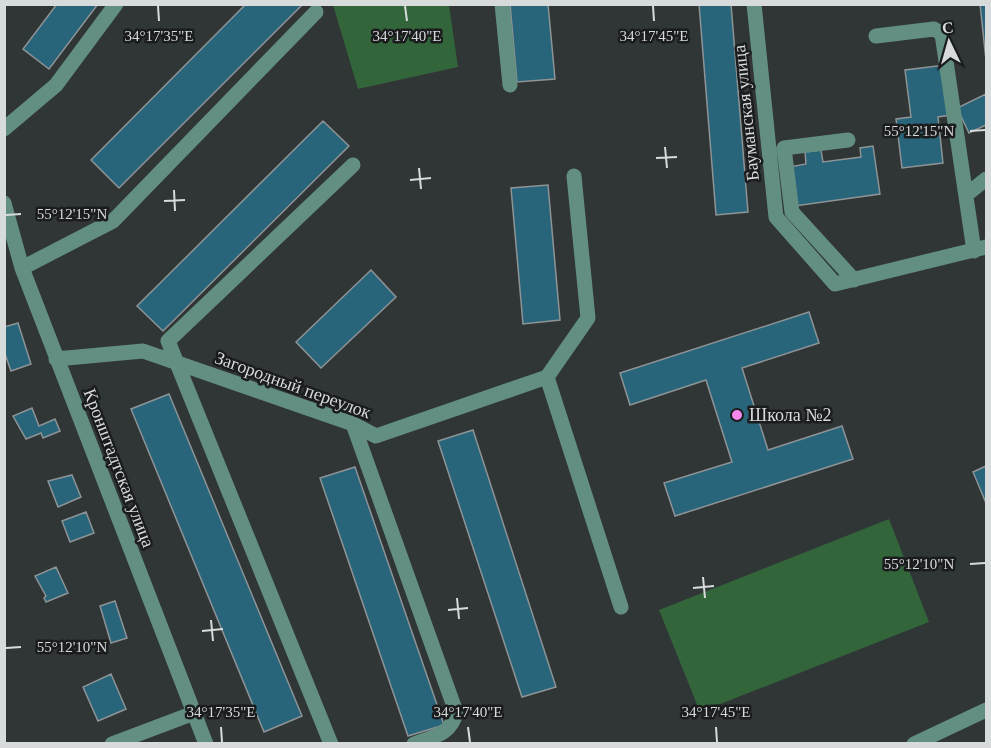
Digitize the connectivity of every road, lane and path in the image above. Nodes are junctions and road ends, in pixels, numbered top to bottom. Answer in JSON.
{"nodes":[{"id":1,"x":116,"y":4,"type":"edge"},
{"id":2,"x":502,"y":4,"type":"edge"},
{"id":3,"x":754,"y":4,"type":"edge"},
{"id":4,"x":316,"y":12,"type":"dead end"},
{"id":5,"x":876,"y":36,"type":"dead end"},
{"id":6,"x":510,"y":85,"type":"dead end"},
{"id":7,"x":4,"y":129,"type":"edge"},
{"id":8,"x":848,"y":140,"type":"dead end"},
{"id":9,"x":353,"y":165,"type":"dead end"},
{"id":10,"x":574,"y":176,"type":"dead end"},
{"id":11,"x":987,"y":179,"type":"edge"},
{"id":12,"x":966,"y":195,"type":"junction"},
{"id":13,"x":4,"y":203,"type":"edge"},
{"id":14,"x":980,"y":249,"type":"edge"},
{"id":15,"x":22,"y":268,"type":"junction"},
{"id":16,"x":854,"y":280,"type":"junction"},
{"id":17,"x":56,"y":359,"type":"junction"},
{"id":18,"x":178,"y":364,"type":"junction"},
{"id":19,"x":547,"y":377,"type":"junction"},
{"id":20,"x":353,"y":424,"type":"junction"},
{"id":21,"x":621,"y":607,"type":"dead end"},
{"id":22,"x":987,"y":710,"type":"edge"},
{"id":23,"x":194,"y":713,"type":"junction"},
{"id":24,"x":112,"y":744,"type":"edge"},
{"id":25,"x":206,"y":744,"type":"edge"},
{"id":26,"x":331,"y":744,"type":"edge"},
{"id":27,"x":414,"y":744,"type":"edge"},
{"id":28,"x":915,"y":744,"type":"edge"}],
"edges":[{"from":1,"to":7,"type":"street"},
{"from":2,"to":6,"type":"street"},
{"from":3,"to":16,"type":"street","name":"Бауманская улица"},
{"from":4,"to":15,"type":"street"},
{"from":5,"to":12,"type":"street"},
{"from":8,"to":16,"type":"street"},
{"from":9,"to":18,"type":"street"},
{"from":10,"to":19,"type":"street"},
{"from":11,"to":12,"type":"street"},
{"from":12,"to":14,"type":"street"},
{"from":13,"to":15,"type":"street","name":"Кронштадтская улица"},
{"from":14,"to":16,"type":"street"},
{"from":15,"to":17,"type":"street","name":"Кронштадтская улица"},
{"from":17,"to":18,"type":"street","name":"Загородный переулок"},
{"from":17,"to":23,"type":"street","name":"Кронштадтская улица"},
{"from":18,"to":20,"type":"street","name":"Загородный переулок"},
{"from":18,"to":26,"type":"street"},
{"from":19,"to":20,"type":"street","name":"Загородный переулок"},
{"from":19,"to":21,"type":"street"},
{"from":20,"to":27,"type":"street"},
{"from":22,"to":28,"type":"street"},
{"from":23,"to":24,"type":"street"},
{"from":23,"to":25,"type":"street","name":"Кронштадтская улица"}]}
